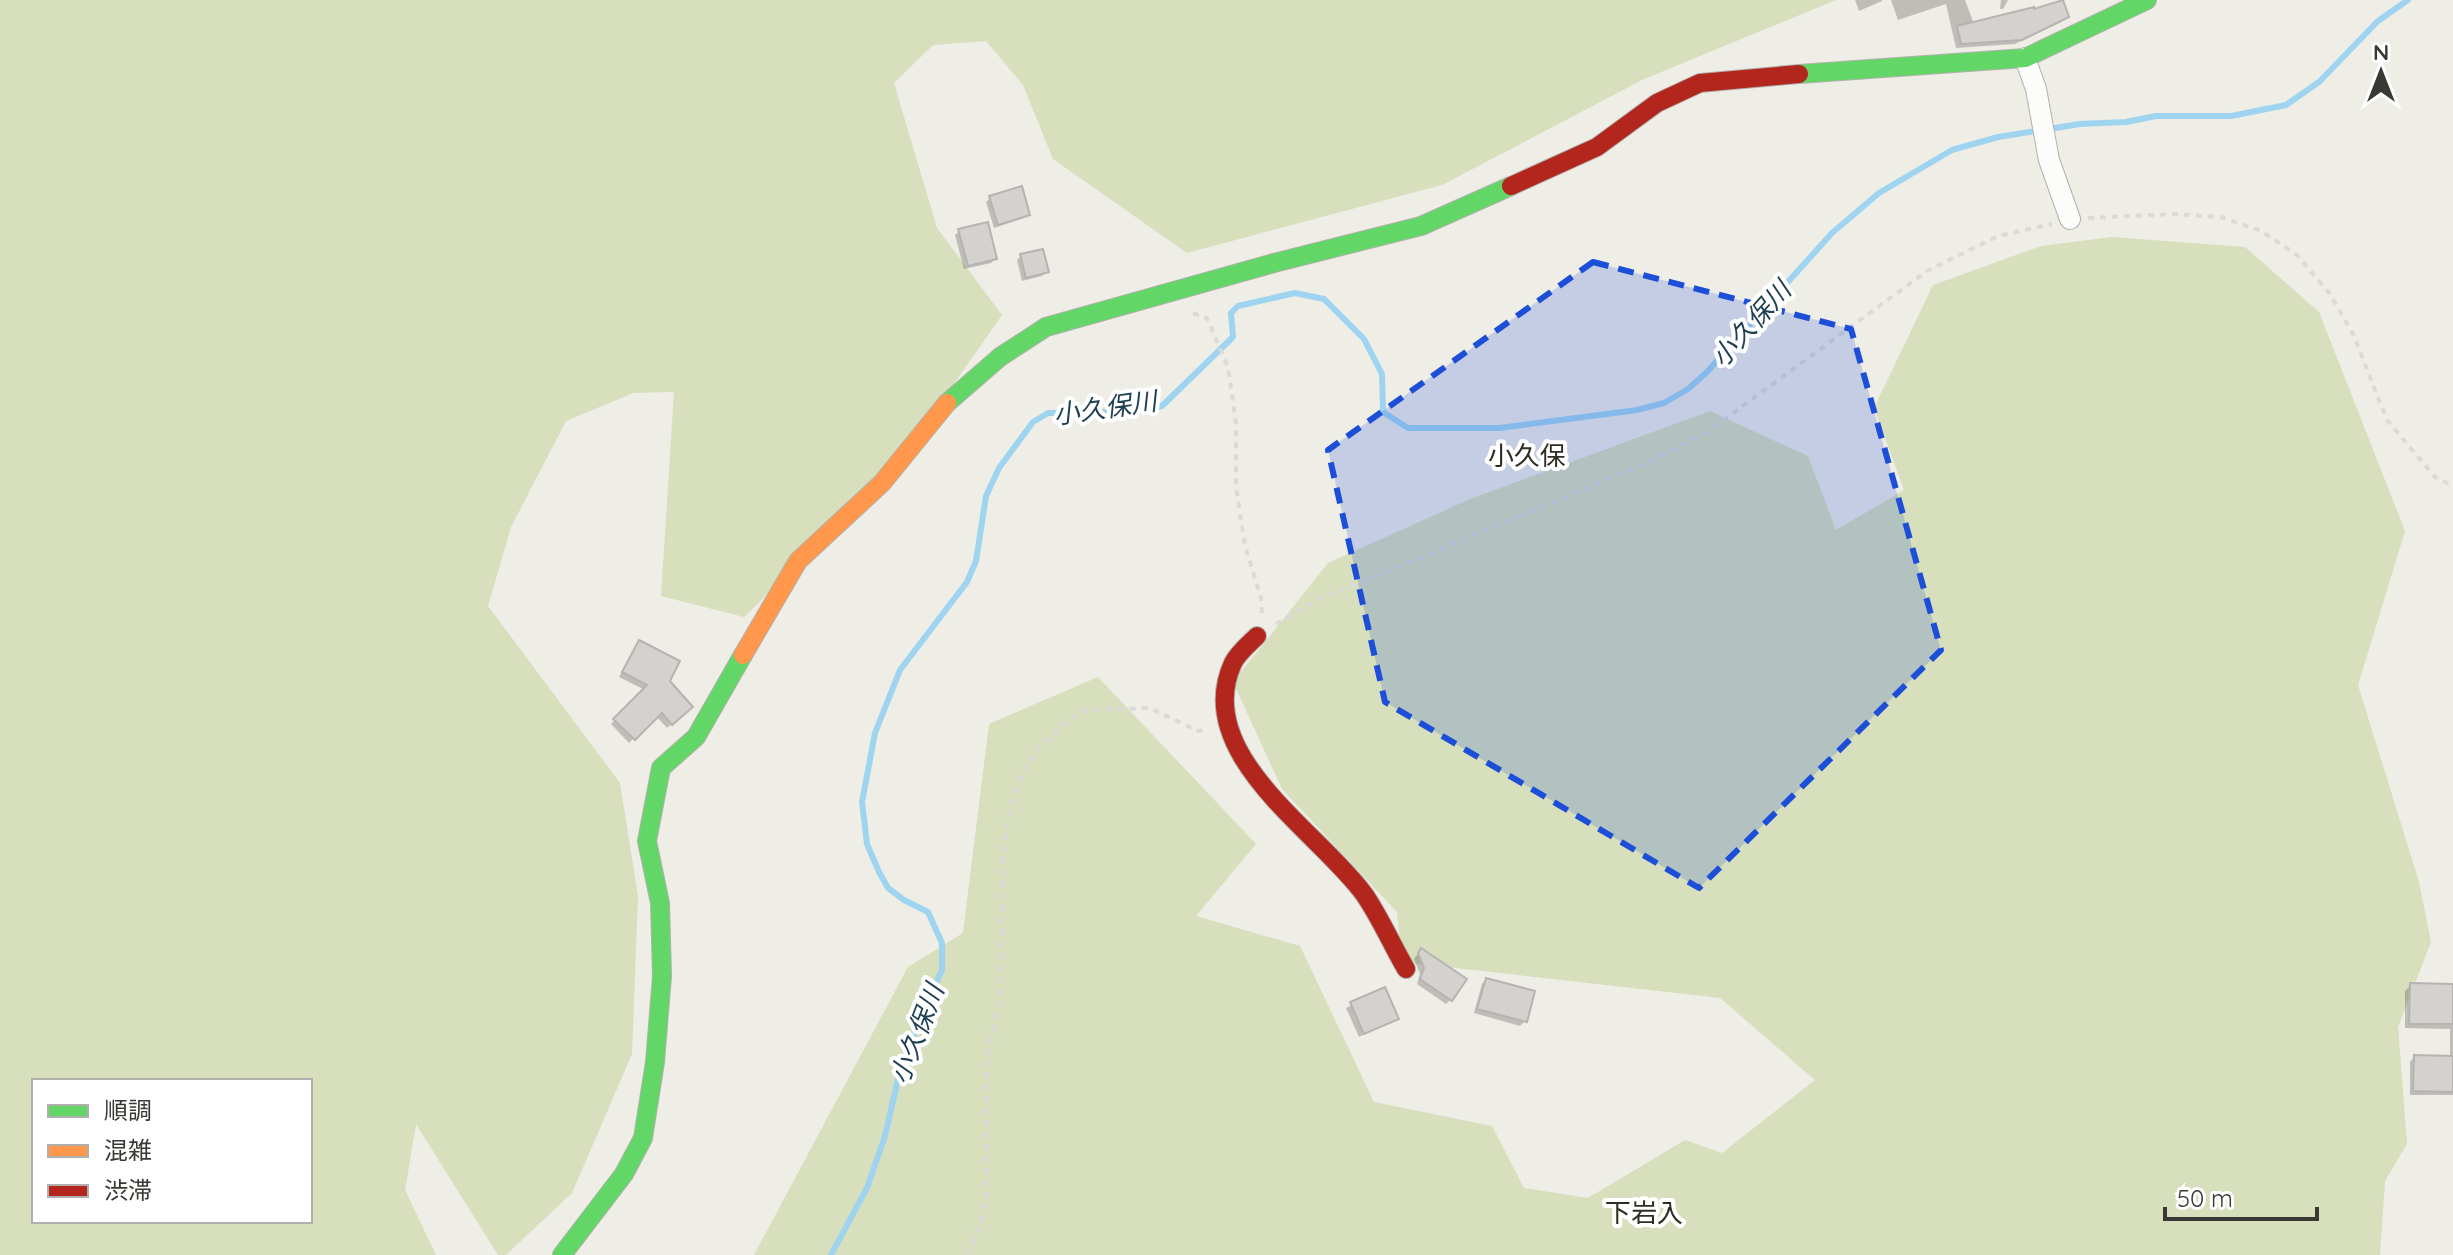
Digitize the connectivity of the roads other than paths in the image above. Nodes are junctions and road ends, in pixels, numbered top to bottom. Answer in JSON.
{"nodes":[{"id":1,"x":2147,"y":0,"type":"edge"},
{"id":2,"x":2025,"y":58,"type":"junction"},
{"id":3,"x":2070,"y":219,"type":"road end"},
{"id":4,"x":1257,"y":636,"type":"road end"},
{"id":5,"x":1406,"y":969,"type":"dead end"},
{"id":6,"x":562,"y":1255,"type":"edge"}],
"edges":[{"from":1,"to":2,"type":"street"},
{"from":2,"to":3,"type":"street"},
{"from":2,"to":6,"type":"street"},
{"from":4,"to":5,"type":"street"}]}
